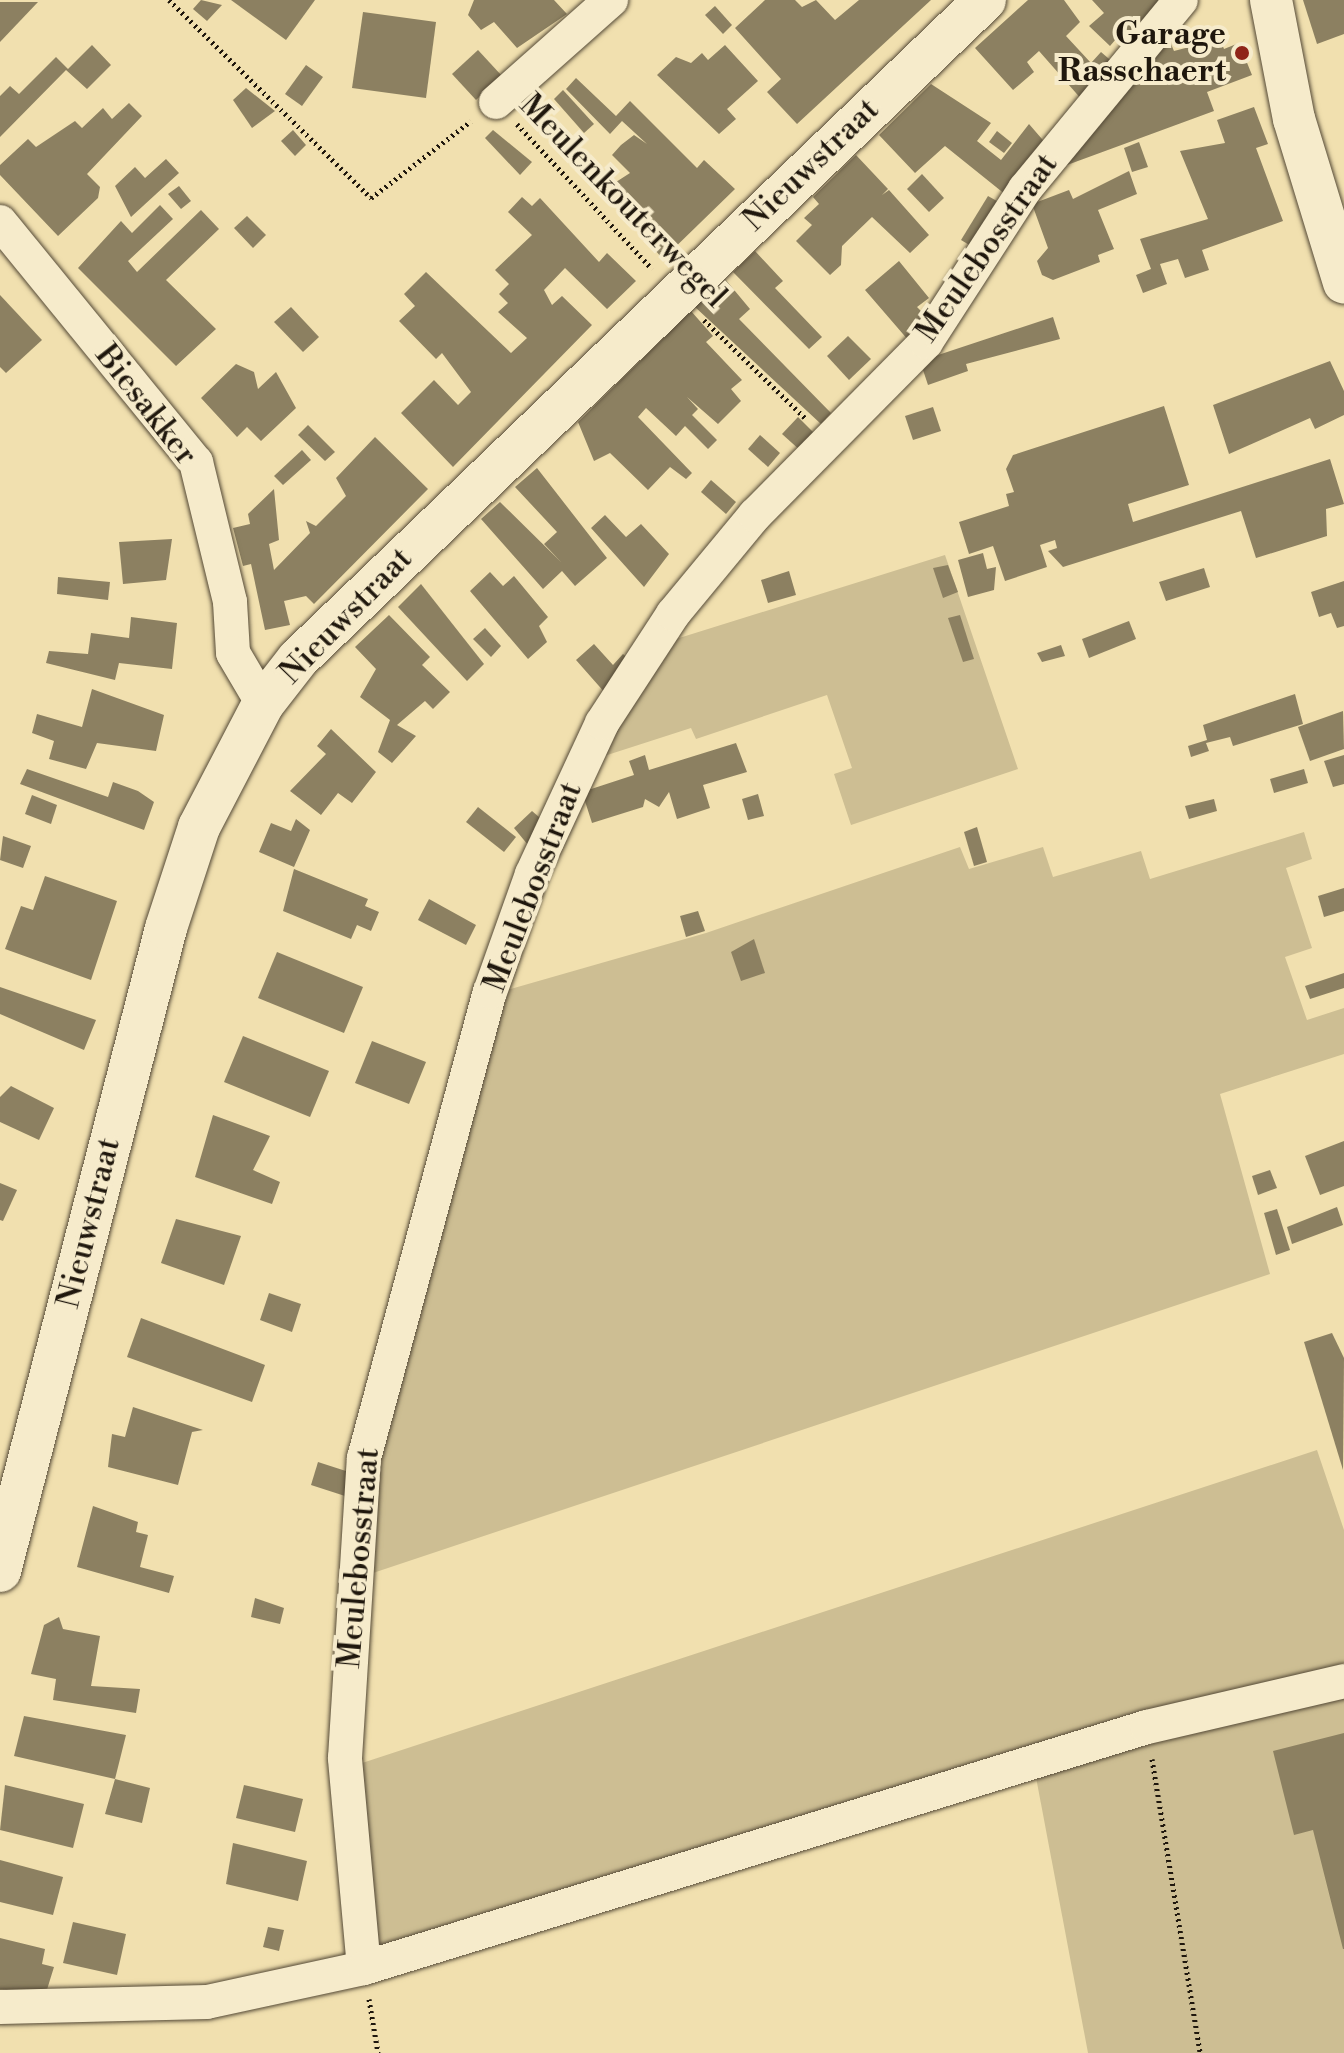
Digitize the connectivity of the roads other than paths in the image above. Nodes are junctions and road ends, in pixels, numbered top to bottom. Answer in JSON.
{"nodes":[{"id":1,"x":611,"y":0,"type":"edge"},
{"id":2,"x":985,"y":0,"type":"edge"},
{"id":3,"x":1181,"y":0,"type":"edge"},
{"id":4,"x":1271,"y":0,"type":"edge"},
{"id":5,"x":496,"y":102,"type":"road end"},
{"id":6,"x":0,"y":222,"type":"edge"},
{"id":7,"x":1344,"y":283,"type":"edge"},
{"id":8,"x":263,"y":704,"type":"junction"},
{"id":9,"x":0,"y":1571,"type":"edge"},
{"id":10,"x":1344,"y":1681,"type":"edge"},
{"id":11,"x":364,"y":1968,"type":"junction"},
{"id":12,"x":0,"y":2007,"type":"edge"}],
"edges":[{"from":1,"to":5,"type":"street"},
{"from":2,"to":8,"type":"street","name":"Nieuwstraat"},
{"from":3,"to":11,"type":"street","name":"Meulebosstraat"},
{"from":4,"to":7,"type":"street"},
{"from":6,"to":8,"type":"street","name":"Biesakker"},
{"from":8,"to":9,"type":"street","name":"Nieuwstraat"},
{"from":10,"to":11,"type":"street"},
{"from":11,"to":12,"type":"street"}]}
